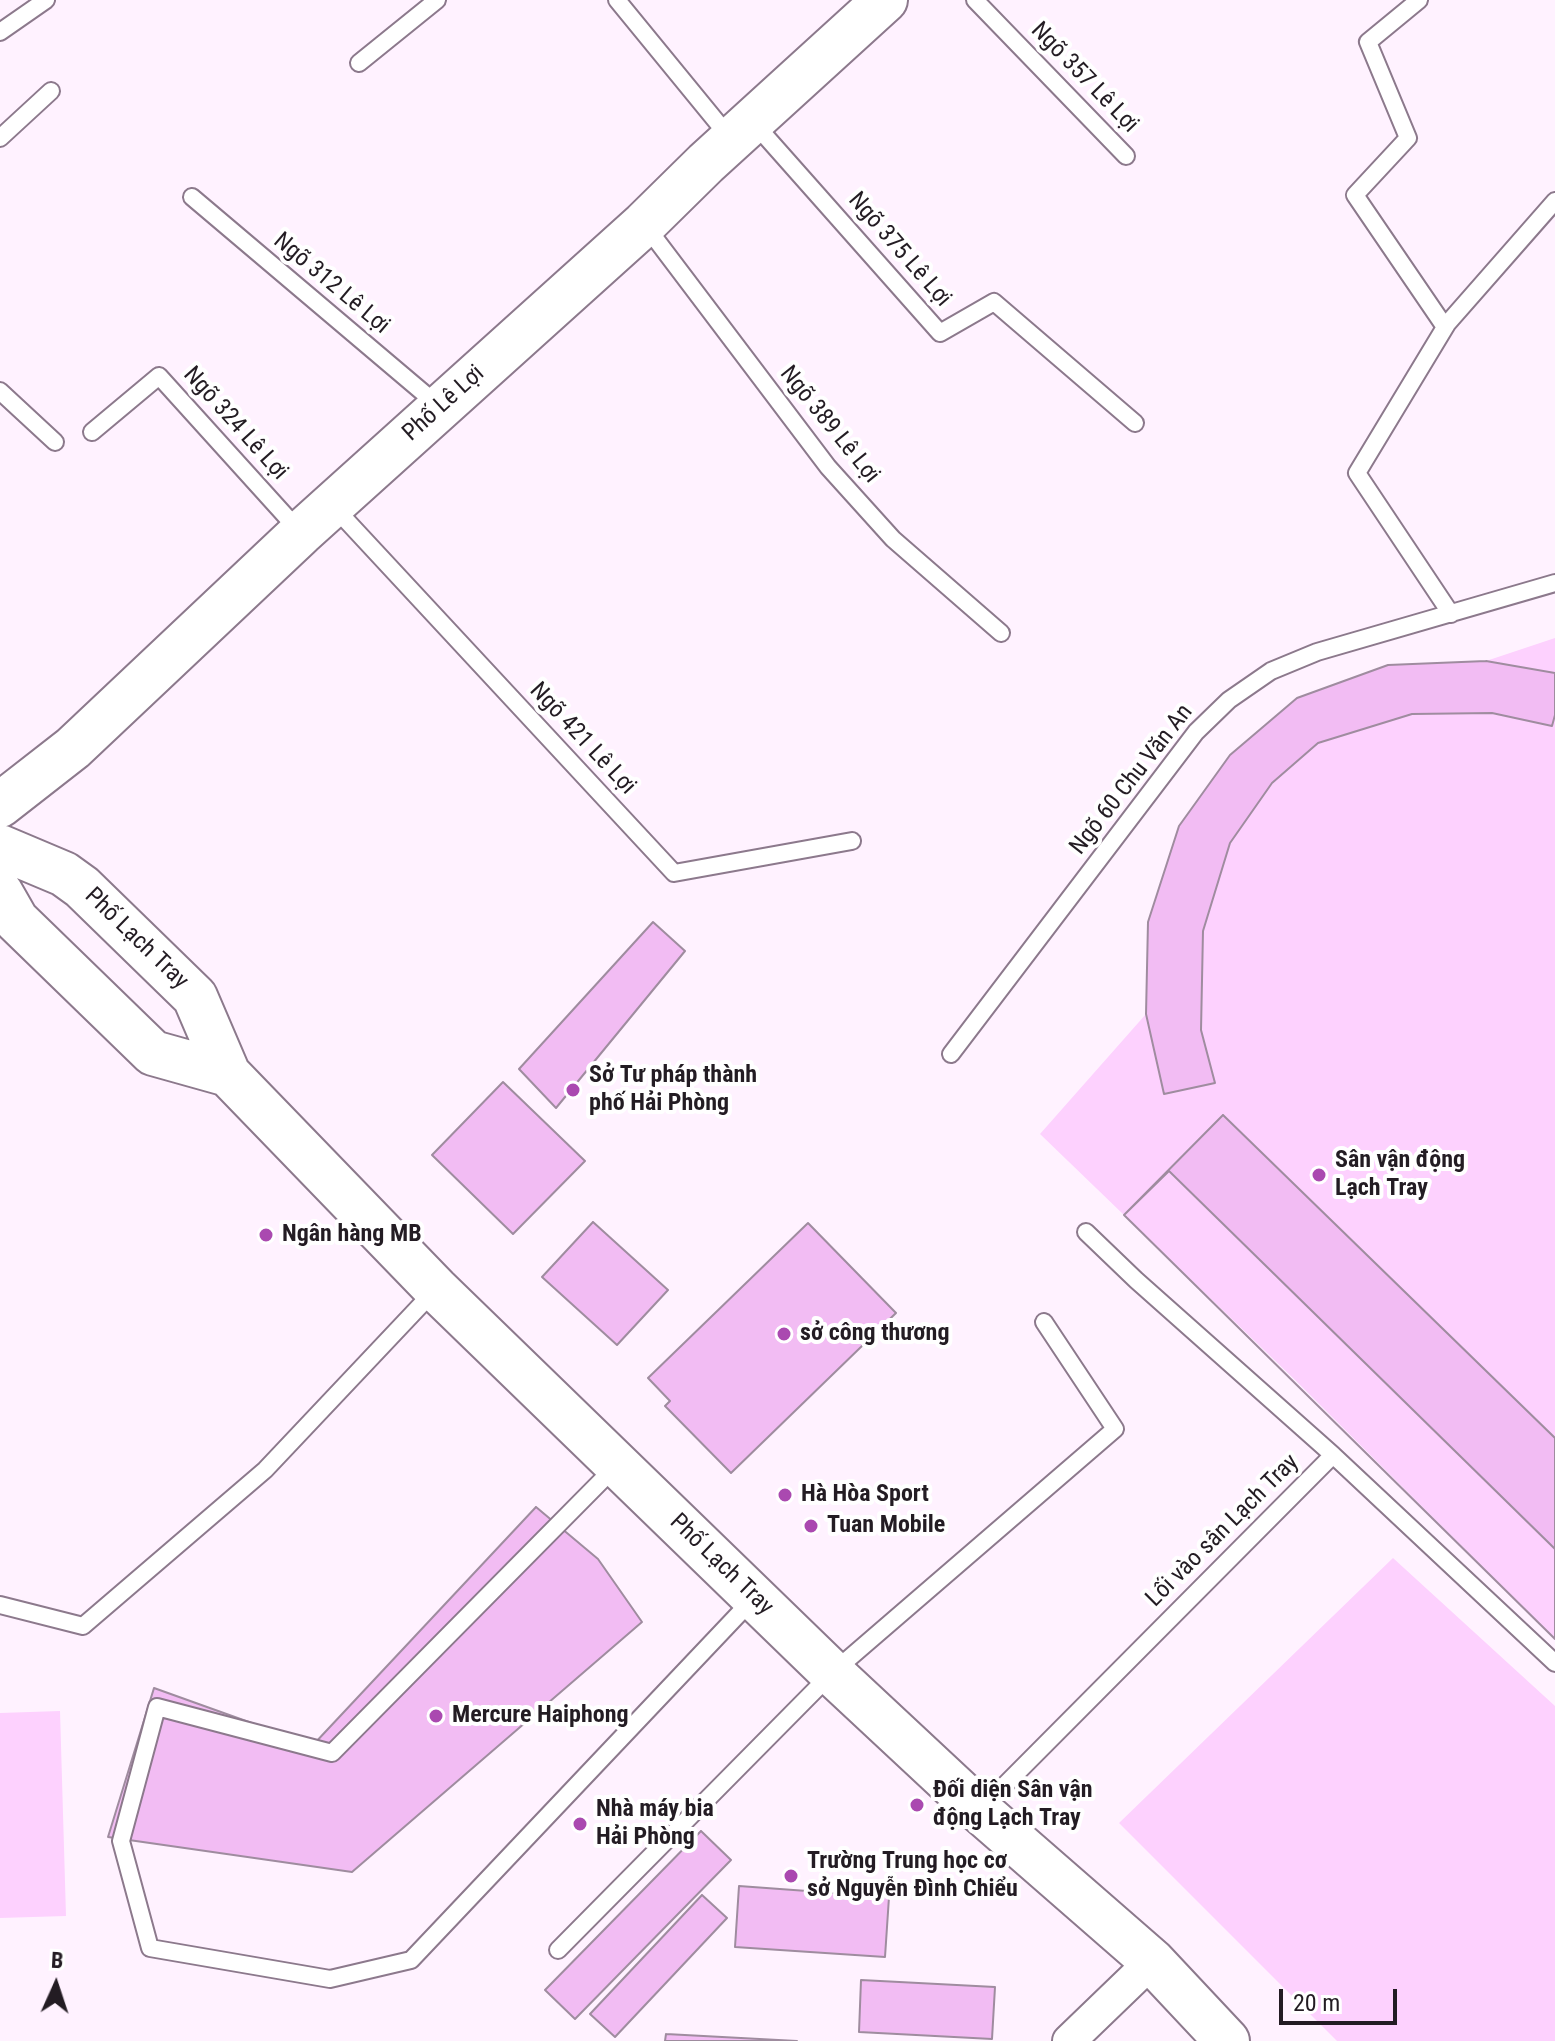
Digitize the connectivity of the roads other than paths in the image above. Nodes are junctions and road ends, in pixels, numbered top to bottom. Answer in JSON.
{"nodes":[{"id":1,"x":46,"y":0,"type":"edge"},
{"id":2,"x":437,"y":0,"type":"edge"},
{"id":3,"x":617,"y":0,"type":"edge"},
{"id":4,"x":885,"y":0,"type":"edge"},
{"id":5,"x":975,"y":0,"type":"edge"},
{"id":6,"x":1419,"y":0,"type":"edge"},
{"id":7,"x":0,"y":32,"type":"edge"},
{"id":8,"x":359,"y":63,"type":"dead end"},
{"id":9,"x":51,"y":91,"type":"dead end"},
{"id":10,"x":742,"y":130,"type":"junction"},
{"id":11,"x":0,"y":138,"type":"edge"},
{"id":12,"x":1126,"y":156,"type":"dead end"},
{"id":13,"x":192,"y":197,"type":"dead end"},
{"id":14,"x":1555,"y":201,"type":"edge"},
{"id":15,"x":644,"y":224,"type":"junction"},
{"id":16,"x":1445,"y":327,"type":"junction"},
{"id":17,"x":0,"y":391,"type":"edge"},
{"id":18,"x":440,"y":407,"type":"junction"},
{"id":19,"x":1135,"y":423,"type":"dead end"},
{"id":20,"x":92,"y":432,"type":"dead end"},
{"id":21,"x":55,"y":442,"type":"dead end"},
{"id":22,"x":316,"y":519,"type":"junction"},
{"id":23,"x":1555,"y":583,"type":"edge"},
{"id":24,"x":1451,"y":614,"type":"junction"},
{"id":25,"x":1001,"y":633,"type":"dead end"},
{"id":26,"x":0,"y":805,"type":"edge"},
{"id":27,"x":852,"y":841,"type":"dead end"},
{"id":28,"x":0,"y":847,"type":"edge"},
{"id":29,"x":5,"y":908,"type":"edge"},
{"id":30,"x":951,"y":1054,"type":"dead end"},
{"id":31,"x":228,"y":1074,"type":"junction"},
{"id":32,"x":1086,"y":1232,"type":"dead end"},
{"id":33,"x":436,"y":1289,"type":"junction"},
{"id":34,"x":1044,"y":1322,"type":"dead end"},
{"id":35,"x":1333,"y":1455,"type":"junction"},
{"id":36,"x":617,"y":1465,"type":"junction"},
{"id":37,"x":754,"y":1598,"type":"junction"},
{"id":38,"x":0,"y":1605,"type":"edge"},
{"id":39,"x":1555,"y":1663,"type":"edge"},
{"id":40,"x":832,"y":1673,"type":"junction"},
{"id":41,"x":980,"y":1811,"type":"junction"},
{"id":42,"x":558,"y":1950,"type":"dead end"},
{"id":43,"x":1152,"y":1961,"type":"junction"},
{"id":44,"x":1069,"y":2041,"type":"edge"},
{"id":45,"x":1227,"y":2041,"type":"edge"}],
"edges":[{"from":1,"to":7,"type":"lane"},
{"from":2,"to":8,"type":"lane"},
{"from":3,"to":10,"type":"lane"},
{"from":4,"to":10,"type":"main road","name":"Phố Lê Lợi"},
{"from":5,"to":12,"type":"lane","name":"Ngõ 357 Lê Lợi"},
{"from":6,"to":16,"type":"lane"},
{"from":9,"to":11,"type":"lane"},
{"from":10,"to":15,"type":"main road","name":"Phố Lê Lợi"},
{"from":10,"to":19,"type":"lane","name":"Ngõ 375 Lê Lợi"},
{"from":13,"to":18,"type":"lane","name":"Ngõ 312 Lê Lợi"},
{"from":14,"to":16,"type":"lane"},
{"from":15,"to":18,"type":"main road","name":"Phố Lê Lợi"},
{"from":15,"to":25,"type":"lane","name":"Ngõ 389 Lê Lợi"},
{"from":16,"to":24,"type":"lane"},
{"from":17,"to":21,"type":"lane"},
{"from":18,"to":22,"type":"main road","name":"Phố Lê Lợi"},
{"from":20,"to":22,"type":"lane","name":"Ngõ 324 Lê Lợi"},
{"from":22,"to":26,"type":"main road","name":"Phố Lê Lợi"},
{"from":22,"to":27,"type":"lane","name":"Ngõ 421 Lê Lợi"},
{"from":23,"to":24,"type":"lane","name":"Ngõ 60 Chu Văn An"},
{"from":24,"to":30,"type":"lane","name":"Ngõ 60 Chu Văn An"},
{"from":28,"to":31,"type":"main road","name":"Phố Lạch Tray"},
{"from":29,"to":31,"type":"main road"},
{"from":31,"to":33,"type":"main road","name":"Phố Lạch Tray"},
{"from":32,"to":35,"type":"lane","name":"Lối vào sân Lạch Tray"},
{"from":33,"to":36,"type":"main road","name":"Phố Lạch Tray"},
{"from":33,"to":38,"type":"lane"},
{"from":34,"to":40,"type":"lane"},
{"from":35,"to":39,"type":"lane"},
{"from":35,"to":41,"type":"lane","name":"Lối vào sân Lạch Tray"},
{"from":36,"to":37,"type":"main road","name":"Phố Lạch Tray"},
{"from":36,"to":37,"type":"lane"},
{"from":37,"to":40,"type":"main road","name":"Phố Lạch Tray"},
{"from":40,"to":41,"type":"main road","name":"Phố Lạch Tray"},
{"from":40,"to":42,"type":"lane"},
{"from":41,"to":43,"type":"main road","name":"Phố Lạch Tray"},
{"from":43,"to":44,"type":"street"},
{"from":43,"to":45,"type":"main road","name":"Phố Lạch Tray"}]}
